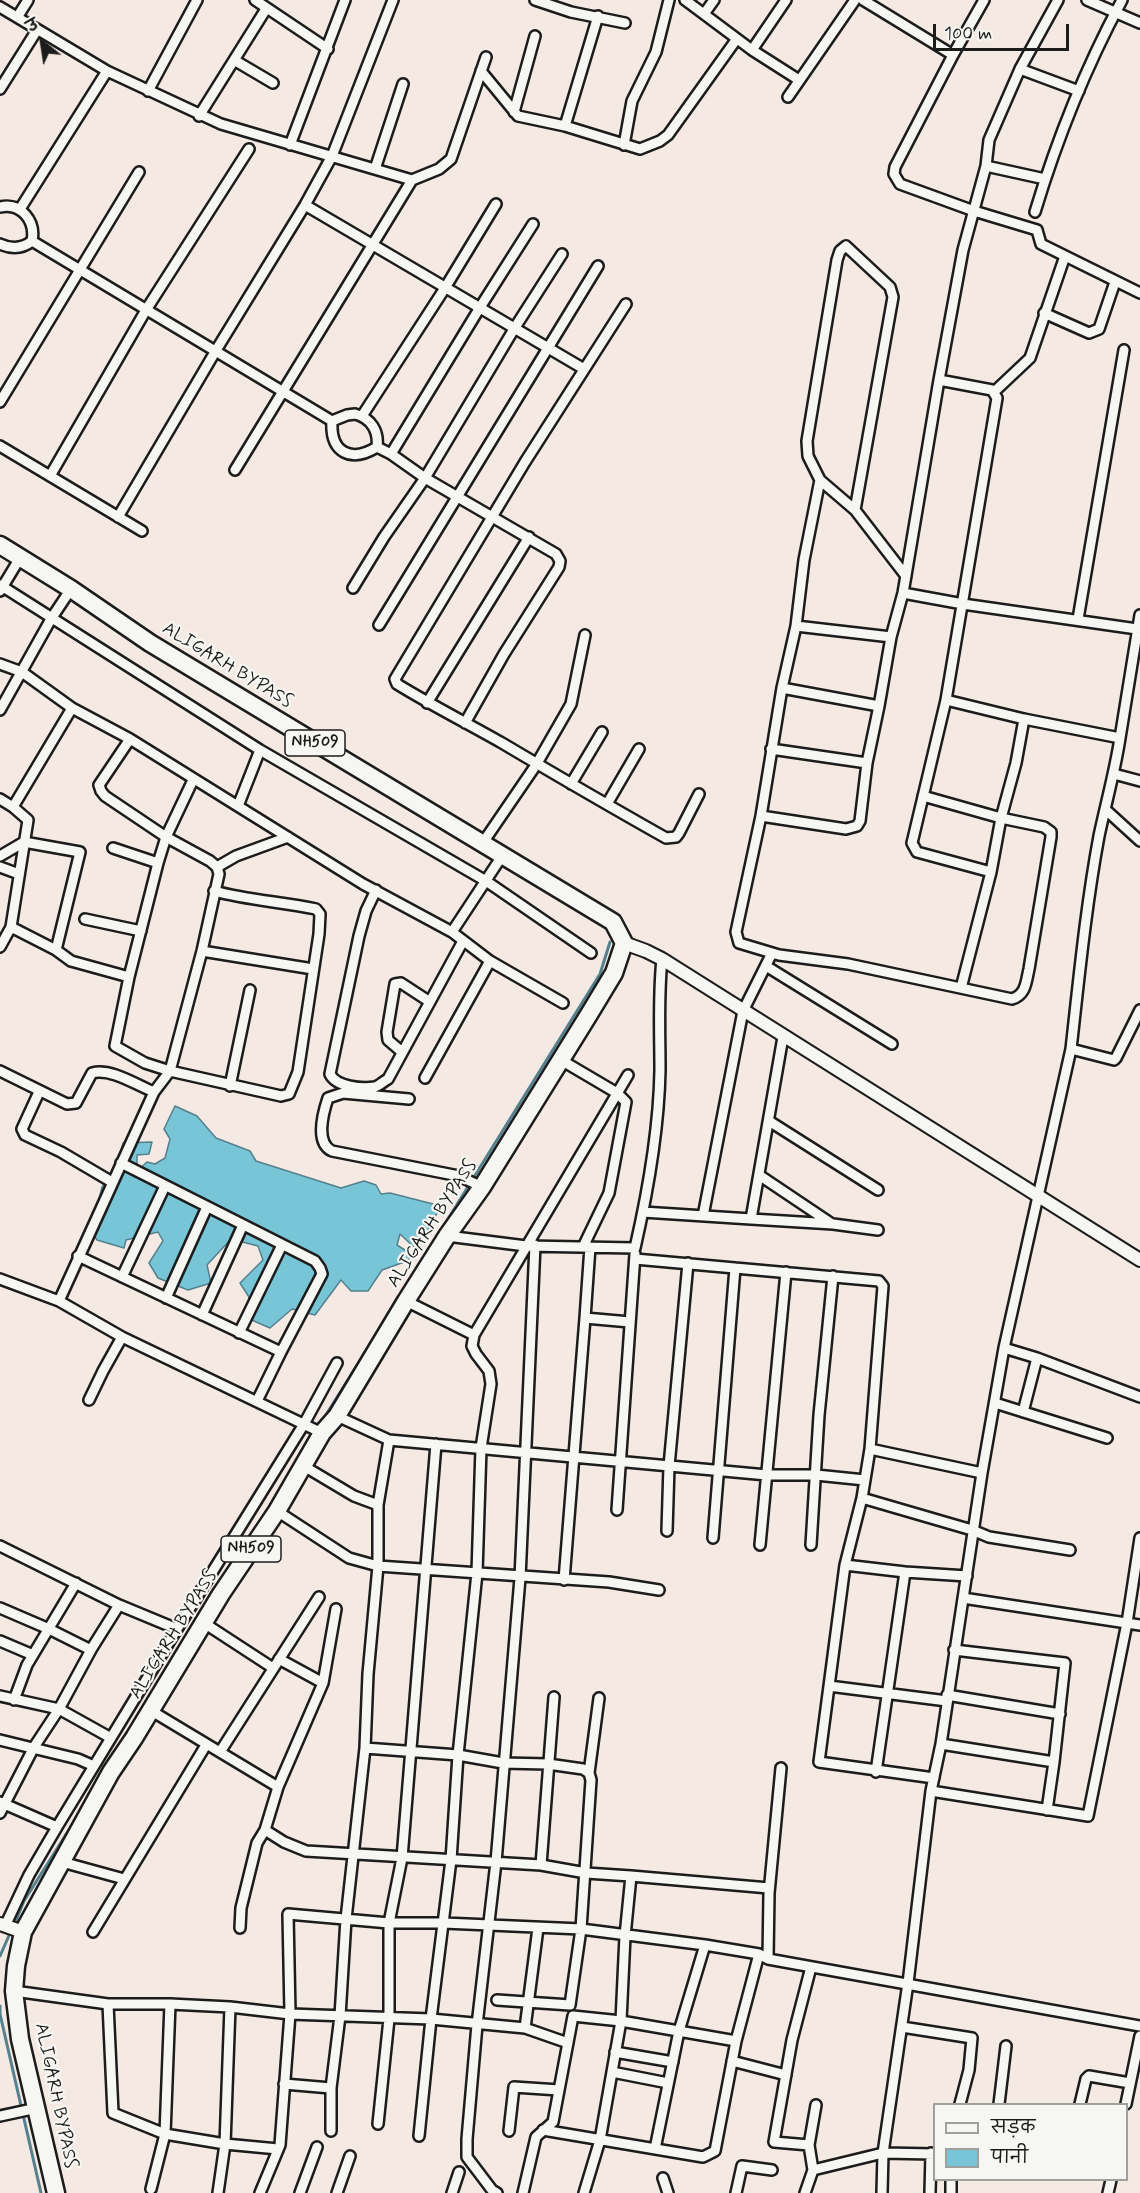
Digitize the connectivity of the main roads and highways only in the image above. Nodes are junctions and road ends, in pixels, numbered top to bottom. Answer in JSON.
{"nodes":[{"id":1,"x":0,"y":545,"type":"edge"},
{"id":2,"x":11,"y":1928,"type":"edge"},
{"id":3,"x":56,"y":2193,"type":"edge"}],
"edges":[{"from":1,"to":2,"type":"highway","name":"ALIGARH BYPASS","number":"NH509"},
{"from":2,"to":3,"type":"highway","name":"ALIGARH BYPASS","number":"NH509"}]}
